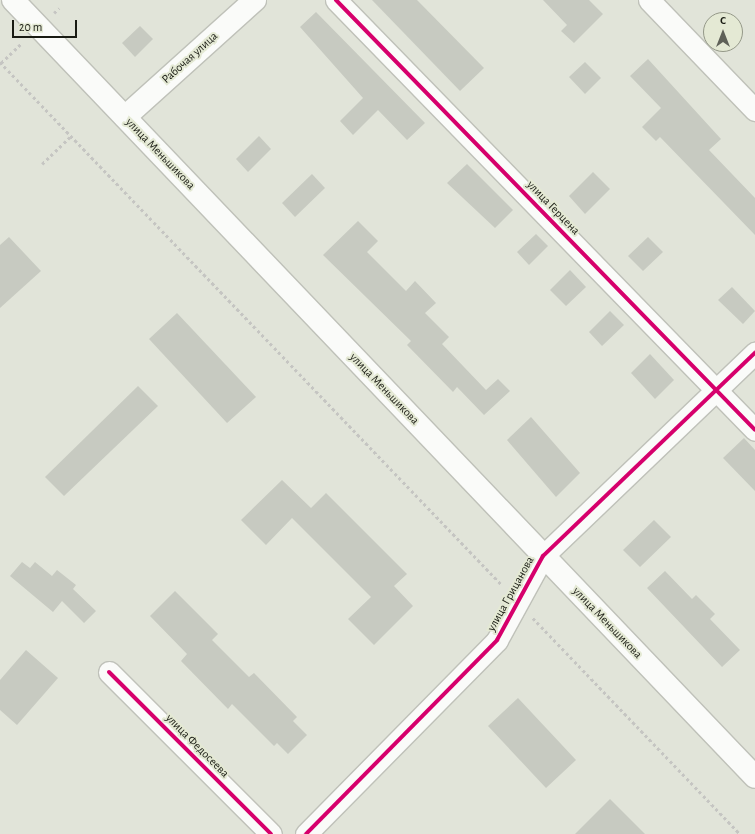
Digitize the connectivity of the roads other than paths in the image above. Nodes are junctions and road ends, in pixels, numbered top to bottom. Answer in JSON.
{"nodes":[{"id":1,"x":13,"y":0,"type":"edge"},
{"id":2,"x":255,"y":0,"type":"edge"},
{"id":3,"x":336,"y":0,"type":"edge"},
{"id":4,"x":649,"y":0,"type":"edge"},
{"id":5,"x":755,"y":110,"type":"edge"},
{"id":6,"x":125,"y":117,"type":"junction"},
{"id":7,"x":755,"y":353,"type":"edge"},
{"id":8,"x":716,"y":390,"type":"junction"},
{"id":9,"x":755,"y":430,"type":"edge"},
{"id":10,"x":543,"y":556,"type":"junction"},
{"id":11,"x":109,"y":672,"type":"dead end"},
{"id":12,"x":755,"y":777,"type":"edge"},
{"id":13,"x":271,"y":834,"type":"edge"},
{"id":14,"x":306,"y":834,"type":"edge"}],
"edges":[{"from":1,"to":6,"type":"main road","name":"улица Меньшикова"},
{"from":2,"to":6,"type":"main road","name":"Рабочая улица"},
{"from":3,"to":8,"type":"street","name":"улица Герцена"},
{"from":4,"to":5,"type":"street"},
{"from":6,"to":10,"type":"main road","name":"улица Меньшикова"},
{"from":7,"to":8,"type":"street","name":"улица Грицанова"},
{"from":8,"to":9,"type":"street","name":"улица Герцена"},
{"from":8,"to":10,"type":"street","name":"улица Грицанова"},
{"from":10,"to":12,"type":"main road","name":"улица Меньшикова"},
{"from":10,"to":14,"type":"street","name":"улица Грицанова"},
{"from":11,"to":13,"type":"street","name":"улица Федосеева"}]}
